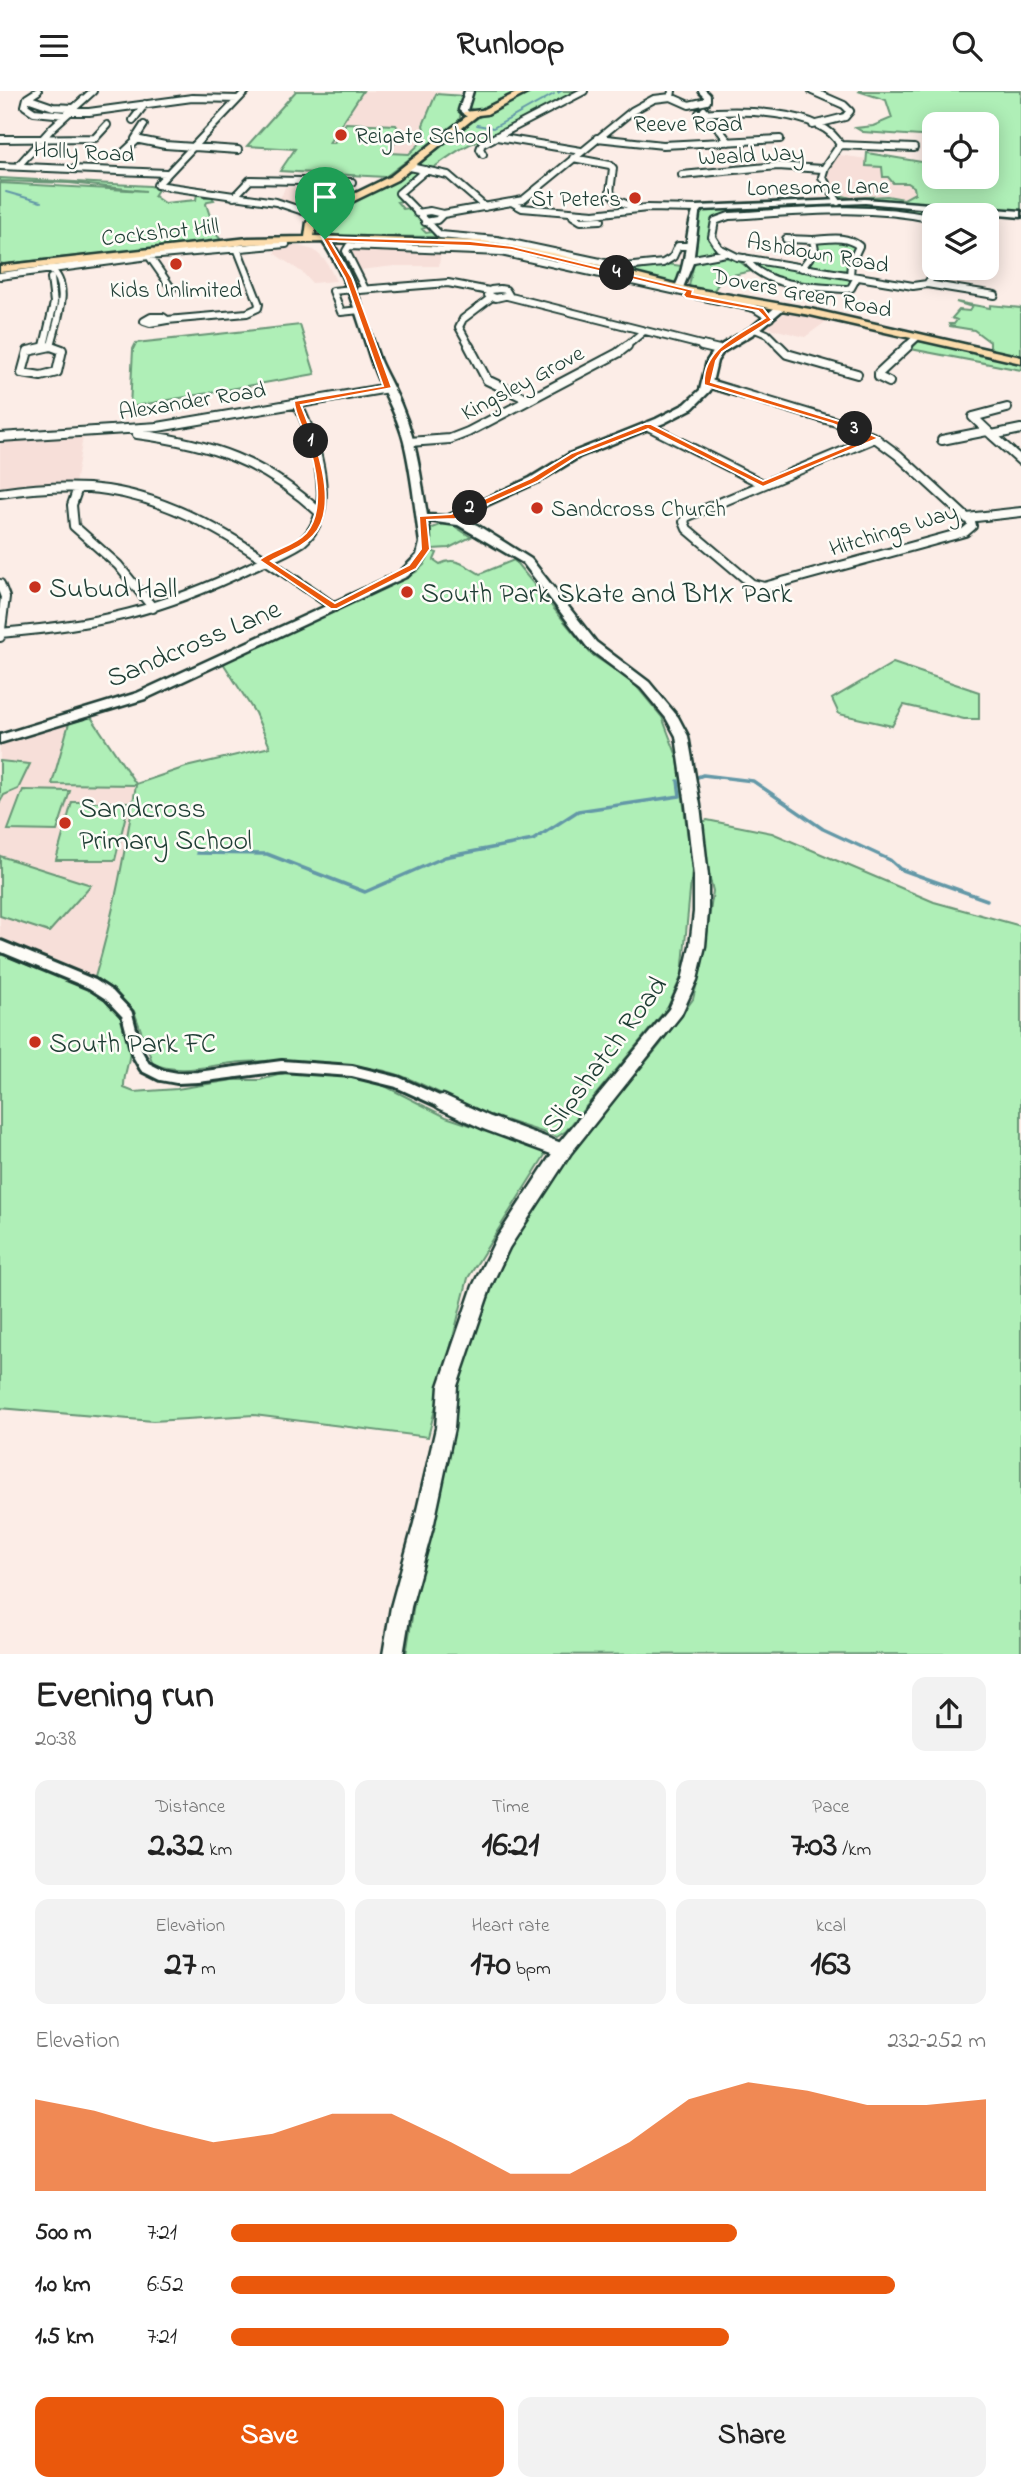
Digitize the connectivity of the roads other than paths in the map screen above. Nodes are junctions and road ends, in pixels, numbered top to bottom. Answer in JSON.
{"nodes":[{"id":1,"x":38,"y":91,"type":"edge"},
{"id":2,"x":93,"y":91,"type":"edge"},
{"id":3,"x":246,"y":91,"type":"edge"},
{"id":4,"x":469,"y":91,"type":"edge"},
{"id":5,"x":527,"y":91,"type":"edge"},
{"id":6,"x":584,"y":91,"type":"edge"},
{"id":7,"x":702,"y":91,"type":"edge"},
{"id":8,"x":812,"y":91,"type":"edge"},
{"id":9,"x":157,"y":94,"type":"dead end"},
{"id":10,"x":671,"y":94,"type":"edge"},
{"id":11,"x":27,"y":98,"type":"junction"},
{"id":12,"x":238,"y":99,"type":"junction"},
{"id":13,"x":163,"y":101,"type":"junction"},
{"id":14,"x":145,"y":104,"type":"junction"},
{"id":15,"x":699,"y":109,"type":"junction"},
{"id":16,"x":69,"y":112,"type":"junction"},
{"id":17,"x":468,"y":115,"type":"junction"},
{"id":18,"x":133,"y":120,"type":"dead end"},
{"id":19,"x":107,"y":125,"type":"dead end"},
{"id":20,"x":144,"y":125,"type":"dead end"},
{"id":21,"x":813,"y":125,"type":"junction"},
{"id":22,"x":496,"y":137,"type":"junction"},
{"id":23,"x":44,"y":138,"type":"junction"},
{"id":24,"x":95,"y":138,"type":"junction"},
{"id":25,"x":597,"y":138,"type":"junction"},
{"id":26,"x":0,"y":139,"type":"edge"},
{"id":27,"x":780,"y":139,"type":"dead end"},
{"id":28,"x":137,"y":140,"type":"junction"},
{"id":29,"x":730,"y":142,"type":"junction"},
{"id":30,"x":720,"y":143,"type":"junction"},
{"id":31,"x":90,"y":145,"type":"dead end"},
{"id":32,"x":840,"y":145,"type":"junction"},
{"id":33,"x":191,"y":147,"type":"junction"},
{"id":34,"x":914,"y":148,"type":"dead end"},
{"id":35,"x":238,"y":151,"type":"dead end"},
{"id":36,"x":581,"y":151,"type":"junction"},
{"id":37,"x":122,"y":154,"type":"dead end"},
{"id":38,"x":483,"y":154,"type":"dead end"},
{"id":39,"x":573,"y":158,"type":"junction"},
{"id":40,"x":0,"y":166,"type":"edge"},
{"id":41,"x":18,"y":166,"type":"junction"},
{"id":42,"x":411,"y":167,"type":"junction"},
{"id":43,"x":822,"y":169,"type":"junction"},
{"id":44,"x":426,"y":170,"type":"junction"},
{"id":45,"x":166,"y":173,"type":"junction"},
{"id":46,"x":682,"y":175,"type":"dead end"},
{"id":47,"x":353,"y":181,"type":"dead end"},
{"id":48,"x":234,"y":197,"type":"junction"},
{"id":49,"x":838,"y":202,"type":"junction"},
{"id":50,"x":513,"y":203,"type":"junction"},
{"id":51,"x":485,"y":207,"type":"junction"},
{"id":52,"x":635,"y":208,"type":"junction"},
{"id":53,"x":922,"y":208,"type":"edge"},
{"id":54,"x":698,"y":209,"type":"junction"},
{"id":55,"x":417,"y":213,"type":"junction"},
{"id":56,"x":443,"y":214,"type":"junction"},
{"id":57,"x":999,"y":214,"type":"edge"},
{"id":58,"x":1021,"y":214,"type":"edge"},
{"id":59,"x":318,"y":216,"type":"junction"},
{"id":60,"x":922,"y":216,"type":"edge"},
{"id":61,"x":425,"y":222,"type":"junction"},
{"id":62,"x":309,"y":239,"type":"junction"},
{"id":63,"x":330,"y":239,"type":"junction"},
{"id":64,"x":786,"y":239,"type":"dead end"},
{"id":65,"x":813,"y":240,"type":"junction"},
{"id":66,"x":377,"y":243,"type":"junction"},
{"id":67,"x":286,"y":244,"type":"dead end"},
{"id":68,"x":692,"y":246,"type":"junction"},
{"id":69,"x":237,"y":247,"type":"junction"},
{"id":70,"x":342,"y":252,"type":"junction"},
{"id":71,"x":726,"y":253,"type":"junction"},
{"id":72,"x":149,"y":256,"type":"junction"},
{"id":73,"x":745,"y":258,"type":"junction"},
{"id":74,"x":688,"y":260,"type":"junction"},
{"id":75,"x":802,"y":268,"type":"junction"},
{"id":76,"x":0,"y":269,"type":"edge"},
{"id":77,"x":52,"y":271,"type":"junction"},
{"id":78,"x":0,"y":276,"type":"edge"},
{"id":79,"x":853,"y":276,"type":"junction"},
{"id":80,"x":930,"y":280,"type":"edge"},
{"id":81,"x":927,"y":284,"type":"junction"},
{"id":82,"x":172,"y":289,"type":"dead end"},
{"id":83,"x":357,"y":289,"type":"junction"},
{"id":84,"x":685,"y":292,"type":"junction"},
{"id":85,"x":491,"y":294,"type":"junction"},
{"id":86,"x":995,"y":295,"type":"dead end"},
{"id":87,"x":781,"y":307,"type":"junction"},
{"id":88,"x":360,"y":310,"type":"junction"},
{"id":89,"x":770,"y":318,"type":"junction"},
{"id":90,"x":167,"y":320,"type":"dead end"},
{"id":91,"x":755,"y":329,"type":"junction"},
{"id":92,"x":643,"y":331,"type":"junction"},
{"id":93,"x":917,"y":337,"type":"junction"},
{"id":94,"x":47,"y":346,"type":"junction"},
{"id":95,"x":719,"y":350,"type":"junction"},
{"id":96,"x":1021,"y":360,"type":"edge"},
{"id":97,"x":857,"y":374,"type":"dead end"},
{"id":98,"x":889,"y":382,"type":"dead end"},
{"id":99,"x":707,"y":383,"type":"junction"},
{"id":100,"x":388,"y":388,"type":"junction"},
{"id":101,"x":529,"y":400,"type":"junction"},
{"id":102,"x":296,"y":403,"type":"junction"},
{"id":103,"x":1007,"y":408,"type":"dead end"},
{"id":104,"x":648,"y":426,"type":"junction"},
{"id":105,"x":1021,"y":429,"type":"edge"},
{"id":106,"x":158,"y":432,"type":"junction"},
{"id":107,"x":990,"y":433,"type":"junction"},
{"id":108,"x":0,"y":437,"type":"edge"},
{"id":109,"x":875,"y":438,"type":"junction"},
{"id":110,"x":942,"y":440,"type":"dead end"},
{"id":111,"x":409,"y":442,"type":"junction"},
{"id":112,"x":1021,"y":461,"type":"edge"},
{"id":113,"x":763,"y":485,"type":"junction"},
{"id":114,"x":319,"y":487,"type":"junction"},
{"id":115,"x":78,"y":488,"type":"junction"},
{"id":116,"x":297,"y":490,"type":"junction"},
{"id":117,"x":0,"y":493,"type":"edge"},
{"id":118,"x":319,"y":512,"type":"junction"},
{"id":119,"x":1021,"y":512,"type":"edge"},
{"id":120,"x":423,"y":517,"type":"junction"},
{"id":121,"x":452,"y":517,"type":"junction"},
{"id":122,"x":967,"y":519,"type":"junction"},
{"id":123,"x":264,"y":560,"type":"junction"},
{"id":124,"x":0,"y":584,"type":"edge"},
{"id":125,"x":334,"y":607,"type":"junction"},
{"id":126,"x":153,"y":608,"type":"junction"},
{"id":127,"x":0,"y":635,"type":"edge"},
{"id":128,"x":0,"y":739,"type":"edge"},
{"id":129,"x":0,"y":946,"type":"edge"},
{"id":130,"x":563,"y":1151,"type":"junction"},
{"id":131,"x":393,"y":1654,"type":"edge"}],
"edges":[{"from":1,"to":11,"type":"street"},
{"from":2,"to":16,"type":"street"},
{"from":3,"to":12,"type":"street"},
{"from":4,"to":17,"type":"street"},
{"from":5,"to":17,"type":"main road"},
{"from":6,"to":22,"type":"street"},
{"from":7,"to":15,"type":"street"},
{"from":8,"to":21,"type":"street"},
{"from":9,"to":13,"type":"street"},
{"from":10,"to":15,"type":"street"},
{"from":10,"to":25,"type":"street"},
{"from":11,"to":16,"type":"street"},
{"from":11,"to":16,"type":"street"},
{"from":12,"to":13,"type":"street"},
{"from":12,"to":33,"type":"street"},
{"from":13,"to":14,"type":"street"},
{"from":14,"to":16,"type":"street"},
{"from":14,"to":18,"type":"street"},
{"from":15,"to":21,"type":"street"},
{"from":15,"to":29,"type":"street"},
{"from":15,"to":30,"type":"street"},
{"from":16,"to":23,"type":"street"},
{"from":17,"to":42,"type":"main road"},
{"from":19,"to":24,"type":"street"},
{"from":20,"to":28,"type":"street"},
{"from":21,"to":32,"type":"street"},
{"from":22,"to":36,"type":"street"},
{"from":22,"to":38,"type":"street"},
{"from":23,"to":24,"type":"street"},
{"from":23,"to":26,"type":"street"},
{"from":23,"to":41,"type":"street"},
{"from":24,"to":31,"type":"street"},
{"from":25,"to":30,"type":"street","name":"Reeve Road"},
{"from":25,"to":36,"type":"street"},
{"from":27,"to":29,"type":"street","name":"Reeve Road"},
{"from":28,"to":33,"type":"street"},
{"from":28,"to":37,"type":"street"},
{"from":29,"to":30,"type":"street","name":"Reeve Road"},
{"from":32,"to":34,"type":"street"},
{"from":32,"to":43,"type":"street"},
{"from":33,"to":35,"type":"street"},
{"from":33,"to":45,"type":"street"},
{"from":36,"to":39,"type":"street"},
{"from":39,"to":50,"type":"street"},
{"from":39,"to":52,"type":"street"},
{"from":40,"to":41,"type":"street","name":"Holly Road"},
{"from":41,"to":45,"type":"street","name":"Holly Road"},
{"from":42,"to":44,"type":"street"},
{"from":42,"to":59,"type":"main road"},
{"from":43,"to":46,"type":"street","name":"Weald Way"},
{"from":43,"to":49,"type":"street"},
{"from":44,"to":51,"type":"street"},
{"from":44,"to":55,"type":"street"},
{"from":45,"to":48,"type":"street"},
{"from":47,"to":48,"type":"street"},
{"from":48,"to":59,"type":"street"},
{"from":49,"to":53,"type":"street","name":"Lonesome Lane"},
{"from":49,"to":54,"type":"street","name":"Lonesome Lane"},
{"from":50,"to":51,"type":"street"},
{"from":50,"to":52,"type":"street"},
{"from":51,"to":56,"type":"street"},
{"from":52,"to":54,"type":"street"},
{"from":54,"to":68,"type":"street"},
{"from":55,"to":56,"type":"street"},
{"from":55,"to":61,"type":"street"},
{"from":56,"to":61,"type":"street"},
{"from":57,"to":58,"type":"street","name":"Lonesome Lane"},
{"from":59,"to":62,"type":"main road"},
{"from":60,"to":71,"type":"street"},
{"from":61,"to":68,"type":"street"},
{"from":62,"to":63,"type":"main road","name":"Cockshot Hill"},
{"from":62,"to":76,"type":"main road","name":"Cockshot Hill"},
{"from":63,"to":66,"type":"main road","name":"Dovers Green Road"},
{"from":63,"to":70,"type":"street","name":"Sandcross Lane"},
{"from":64,"to":65,"type":"street"},
{"from":65,"to":75,"type":"street"},
{"from":65,"to":79,"type":"street"},
{"from":66,"to":70,"type":"street","name":"Dovers Green Road"},
{"from":66,"to":84,"type":"main road","name":"Dovers Green Road"},
{"from":67,"to":69,"type":"street","name":"Cockshot Hill"},
{"from":68,"to":74,"type":"street"},
{"from":69,"to":72,"type":"street","name":"Cockshot Hill"},
{"from":69,"to":90,"type":"street"},
{"from":70,"to":83,"type":"street","name":"Sandcross Lane"},
{"from":71,"to":73,"type":"street","name":"Ashdown Road"},
{"from":71,"to":74,"type":"street"},
{"from":72,"to":77,"type":"street","name":"Cockshot Hill"},
{"from":72,"to":82,"type":"street"},
{"from":73,"to":75,"type":"street","name":"Ashdown Road"},
{"from":73,"to":79,"type":"street"},
{"from":74,"to":84,"type":"street"},
{"from":75,"to":79,"type":"street","name":"Ashdown Road"},
{"from":77,"to":78,"type":"street","name":"Cockshot Hill"},
{"from":77,"to":94,"type":"street"},
{"from":79,"to":81,"type":"street","name":"Ashdown Road"},
{"from":80,"to":81,"type":"street","name":"Ashdown Road"},
{"from":81,"to":86,"type":"street"},
{"from":83,"to":85,"type":"street"},
{"from":83,"to":88,"type":"street","name":"Sandcross Lane"},
{"from":83,"to":88,"type":"street"},
{"from":84,"to":87,"type":"main road","name":"Dovers Green Road"},
{"from":84,"to":89,"type":"street","name":"Dovers Green Road"},
{"from":85,"to":92,"type":"street"},
{"from":85,"to":101,"type":"street"},
{"from":87,"to":89,"type":"street"},
{"from":87,"to":93,"type":"main road","name":"Dovers Green Road"},
{"from":88,"to":100,"type":"street","name":"Sandcross Lane"},
{"from":89,"to":91,"type":"street"},
{"from":91,"to":95,"type":"street"},
{"from":91,"to":97,"type":"street"},
{"from":92,"to":95,"type":"street"},
{"from":92,"to":101,"type":"street","name":"Kingsley Grove"},
{"from":93,"to":96,"type":"main road","name":"Dovers Green Road"},
{"from":93,"to":98,"type":"street"},
{"from":94,"to":94,"type":"street"},
{"from":95,"to":99,"type":"street"},
{"from":99,"to":104,"type":"street"},
{"from":99,"to":109,"type":"street","name":"Hitchings Way"},
{"from":100,"to":102,"type":"street","name":"Alexander Road"},
{"from":100,"to":111,"type":"street","name":"Sandcross Lane"},
{"from":101,"to":111,"type":"street","name":"Kingsley Grove"},
{"from":102,"to":106,"type":"street","name":"Alexander Road"},
{"from":102,"to":114,"type":"street"},
{"from":103,"to":107,"type":"street"},
{"from":104,"to":113,"type":"street"},
{"from":104,"to":121,"type":"street"},
{"from":105,"to":107,"type":"street"},
{"from":106,"to":108,"type":"street","name":"Alexander Road"},
{"from":106,"to":116,"type":"street"},
{"from":107,"to":110,"type":"street"},
{"from":107,"to":112,"type":"street"},
{"from":109,"to":113,"type":"street"},
{"from":109,"to":122,"type":"street","name":"Hitchings Way"},
{"from":111,"to":120,"type":"street","name":"Sandcross Lane"},
{"from":113,"to":122,"type":"street","name":"Hitchings Way"},
{"from":114,"to":116,"type":"street"},
{"from":114,"to":118,"type":"street"},
{"from":115,"to":117,"type":"street"},
{"from":115,"to":123,"type":"street"},
{"from":115,"to":126,"type":"street"},
{"from":116,"to":118,"type":"street"},
{"from":118,"to":123,"type":"street"},
{"from":119,"to":122,"type":"street"},
{"from":120,"to":121,"type":"street"},
{"from":120,"to":125,"type":"street","name":"Sandcross Lane"},
{"from":121,"to":130,"type":"street","name":"Slipshatch Road"},
{"from":123,"to":125,"type":"street"},
{"from":123,"to":126,"type":"street"},
{"from":124,"to":127,"type":"street"},
{"from":125,"to":128,"type":"street","name":"Sandcross Lane"},
{"from":126,"to":127,"type":"street"},
{"from":129,"to":130,"type":"street"},
{"from":130,"to":131,"type":"street","name":"Slipshatch Road"}]}
